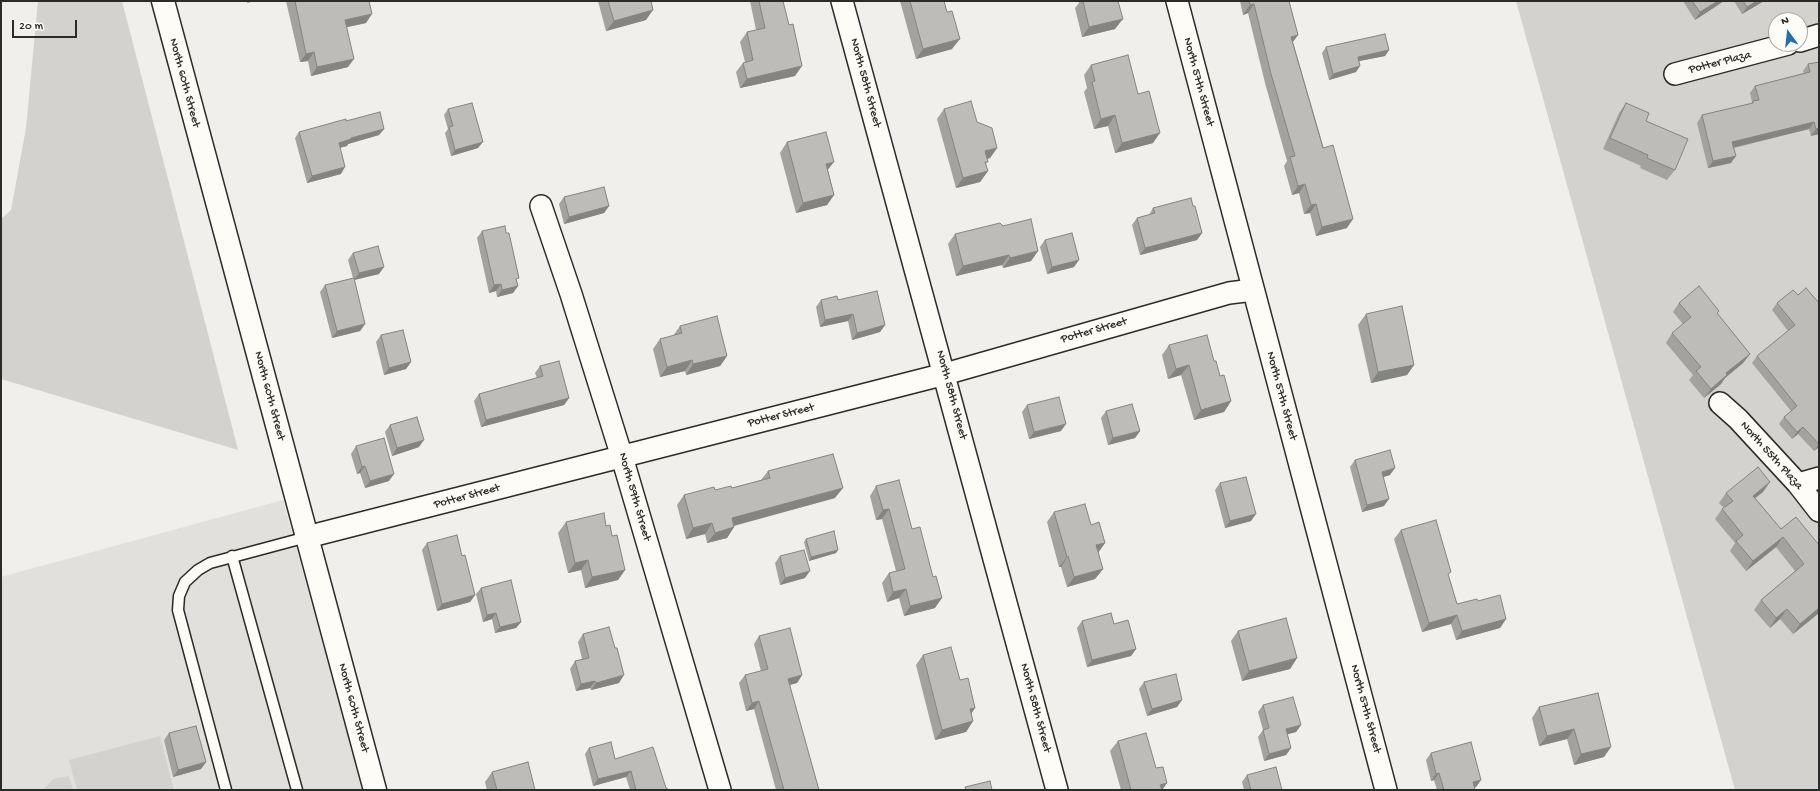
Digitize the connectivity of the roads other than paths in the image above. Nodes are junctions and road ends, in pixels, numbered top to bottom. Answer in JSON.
{"nodes":[{"id":1,"x":163,"y":1,"type":"edge"},
{"id":2,"x":842,"y":1,"type":"edge"},
{"id":3,"x":1177,"y":1,"type":"edge"},
{"id":4,"x":1819,"y":35,"type":"edge"},
{"id":5,"x":1808,"y":38,"type":"edge"},
{"id":6,"x":1768,"y":49,"type":"edge"},
{"id":7,"x":1675,"y":74,"type":"dead end"},
{"id":8,"x":541,"y":206,"type":"dead end"},
{"id":9,"x":1253,"y":290,"type":"junction"},
{"id":10,"x":945,"y":374,"type":"junction"},
{"id":11,"x":1720,"y":403,"type":"dead end"},
{"id":12,"x":622,"y":457,"type":"junction"},
{"id":13,"x":1819,"y":478,"type":"edge"},
{"id":14,"x":1798,"y":484,"type":"junction"},
{"id":15,"x":1819,"y":511,"type":"edge"},
{"id":16,"x":307,"y":538,"type":"junction"},
{"id":17,"x":232,"y":556,"type":"junction"},
{"id":18,"x":226,"y":790,"type":"edge"},
{"id":19,"x":297,"y":790,"type":"edge"},
{"id":20,"x":375,"y":790,"type":"edge"},
{"id":21,"x":720,"y":790,"type":"edge"},
{"id":22,"x":1057,"y":790,"type":"edge"},
{"id":23,"x":1386,"y":790,"type":"edge"}],
"edges":[{"from":1,"to":16,"type":"main road","name":"North 60th Street"},
{"from":2,"to":10,"type":"street","name":"North 58th Street"},
{"from":3,"to":9,"type":"street","name":"North 57th Street"},
{"from":4,"to":5,"type":"street"},
{"from":6,"to":7,"type":"street","name":"Potter Plaza"},
{"from":8,"to":12,"type":"street","name":"North 59th Street"},
{"from":9,"to":10,"type":"street","name":"Potter Street"},
{"from":9,"to":23,"type":"street","name":"North 57th Street"},
{"from":10,"to":12,"type":"street","name":"Potter Street"},
{"from":10,"to":22,"type":"street","name":"North 58th Street"},
{"from":11,"to":14,"type":"street","name":"North 55th Plaza"},
{"from":12,"to":16,"type":"street","name":"Potter Street"},
{"from":12,"to":21,"type":"street","name":"North 59th Street"},
{"from":13,"to":14,"type":"street"},
{"from":14,"to":15,"type":"street","name":"North 55th Plaza"},
{"from":16,"to":17,"type":"lane"},
{"from":16,"to":20,"type":"main road","name":"North 60th Street"},
{"from":17,"to":18,"type":"lane"},
{"from":17,"to":19,"type":"lane"}]}
